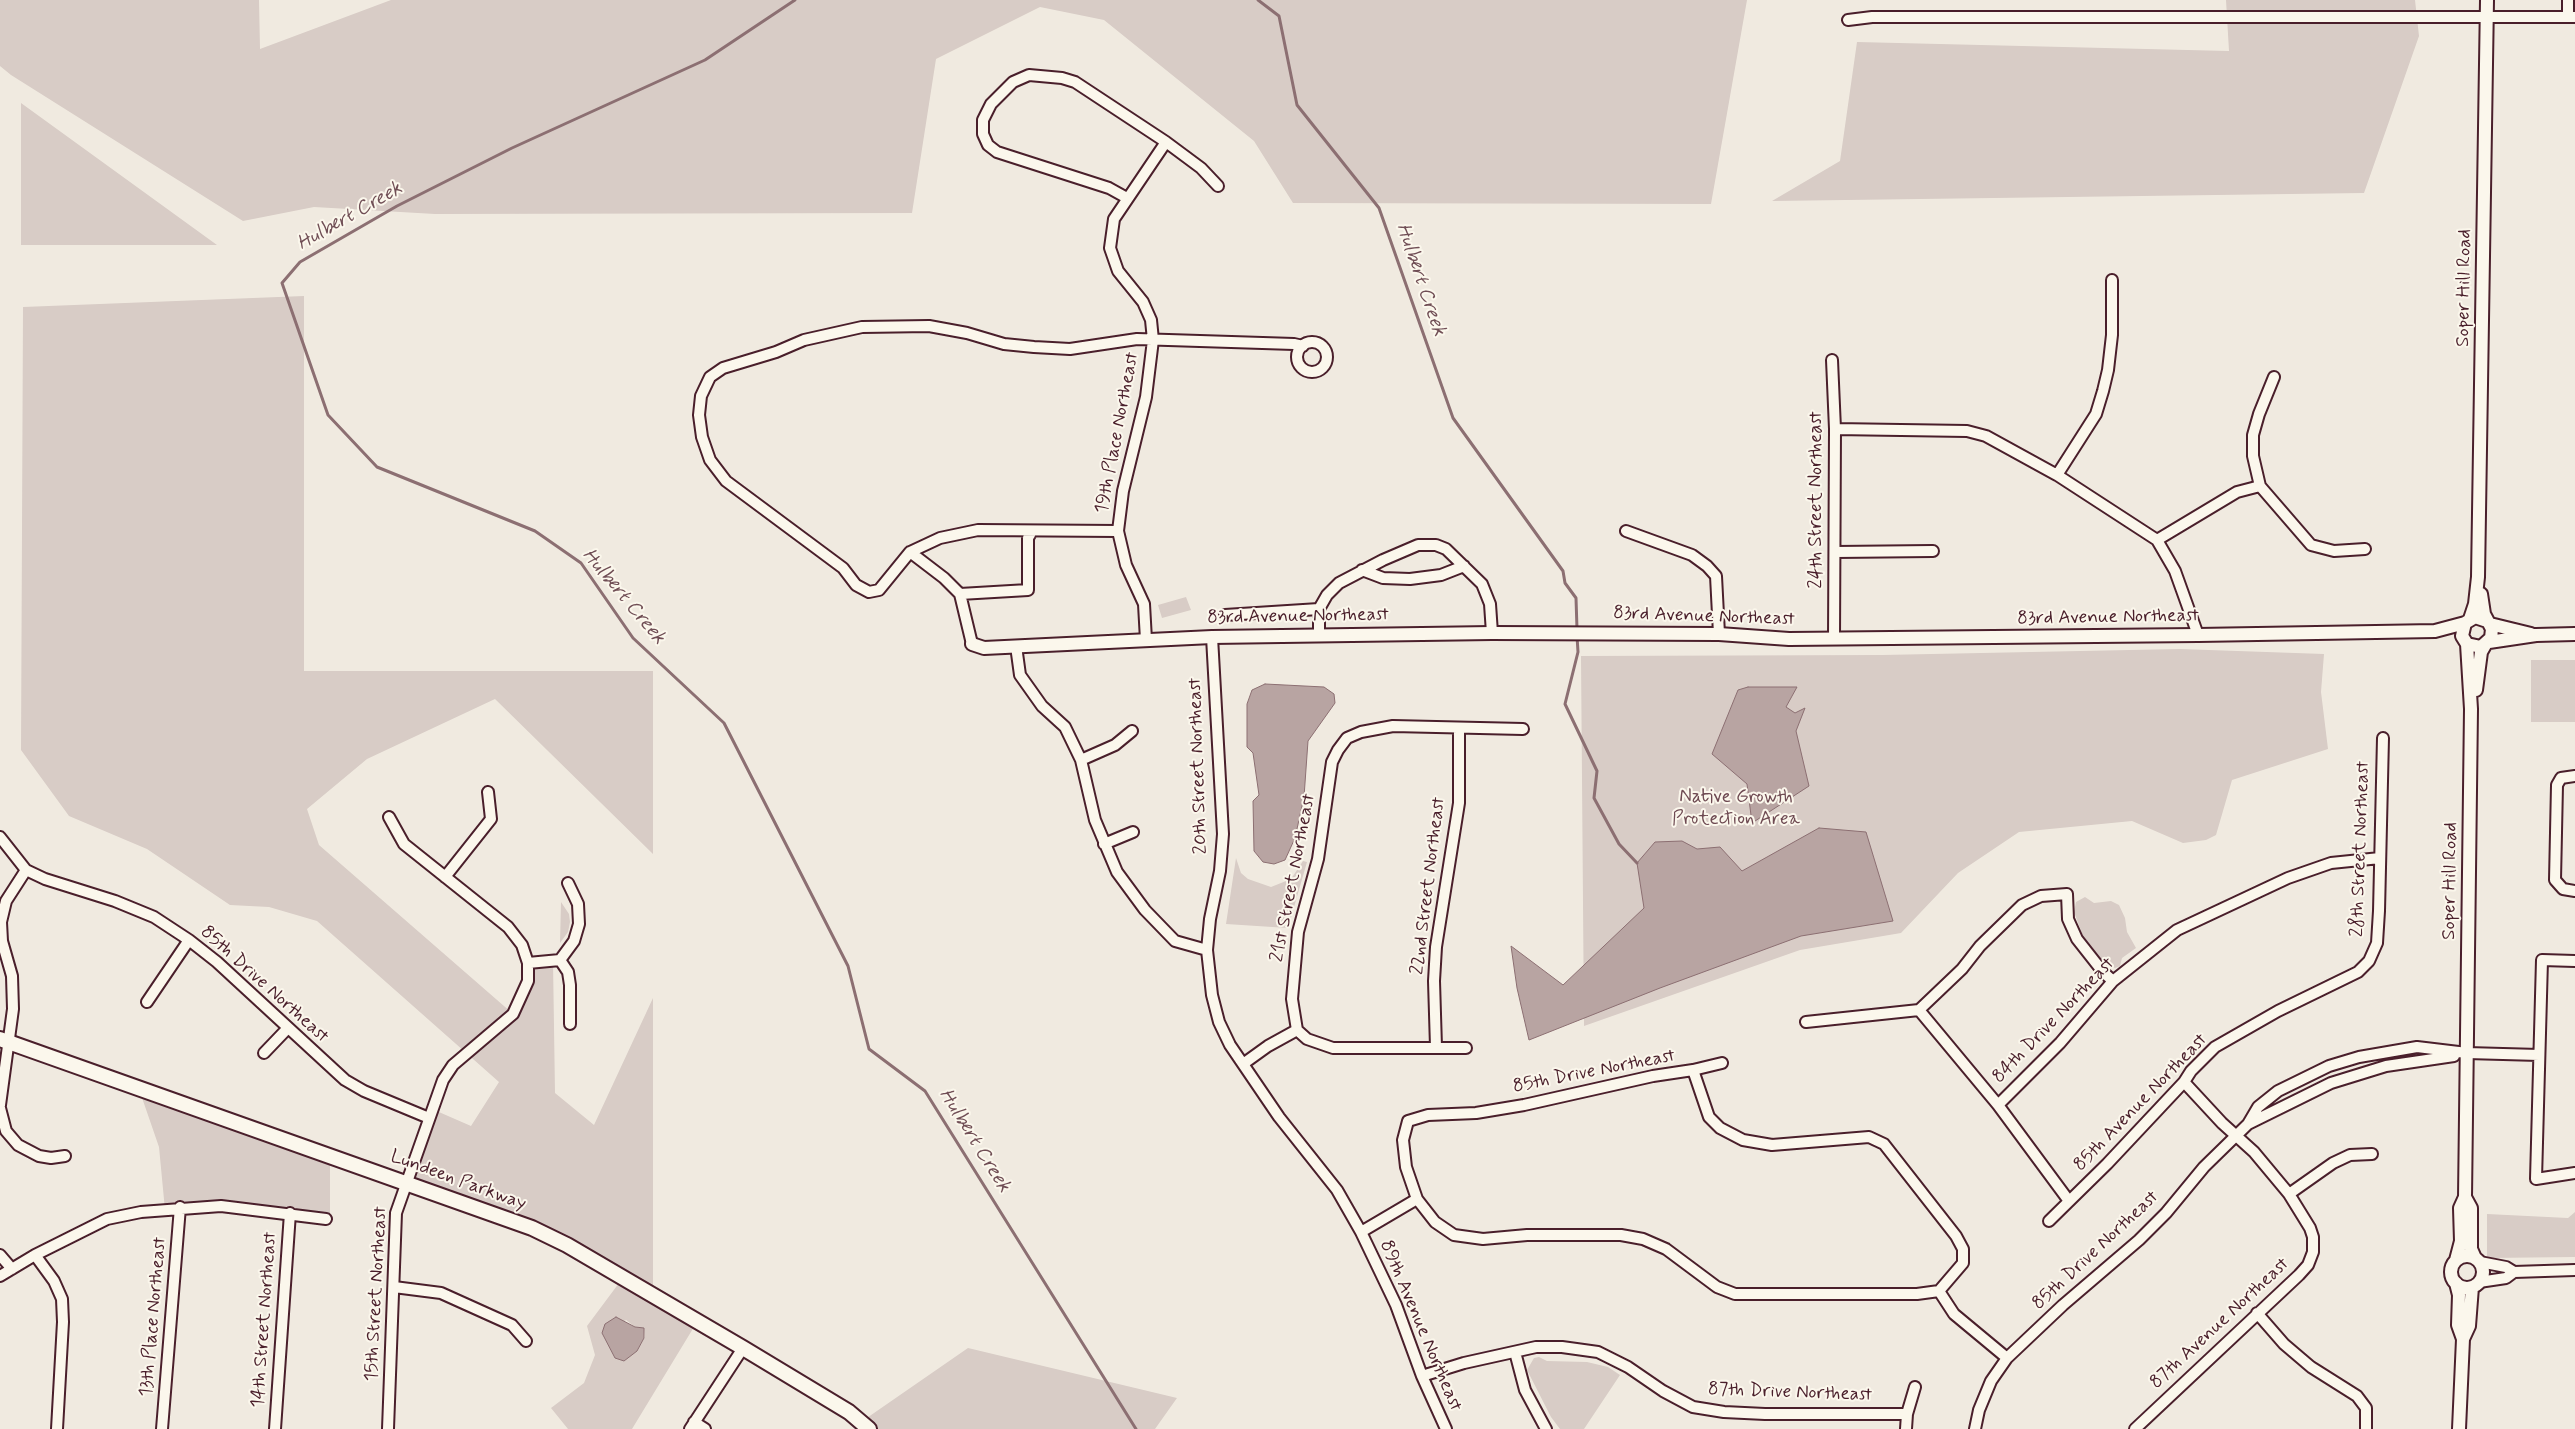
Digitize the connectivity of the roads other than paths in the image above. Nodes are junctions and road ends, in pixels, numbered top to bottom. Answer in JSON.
{"nodes":[{"id":1,"x":2487,"y":0,"type":"edge"},
{"id":2,"x":2568,"y":0,"type":"edge"},
{"id":3,"x":2488,"y":17,"type":"junction"},
{"id":4,"x":2571,"y":17,"type":"edge"},
{"id":5,"x":1848,"y":20,"type":"dead end"},
{"id":6,"x":1166,"y":142,"type":"junction"},
{"id":7,"x":1218,"y":186,"type":"dead end"},
{"id":8,"x":1127,"y":198,"type":"junction"},
{"id":9,"x":2112,"y":280,"type":"dead end"},
{"id":10,"x":1153,"y":340,"type":"junction"},
{"id":11,"x":1303,"y":346,"type":"dead end"},
{"id":12,"x":1832,"y":360,"type":"dead end"},
{"id":13,"x":2274,"y":377,"type":"dead end"},
{"id":14,"x":1835,"y":430,"type":"junction"},
{"id":15,"x":2057,"y":475,"type":"junction"},
{"id":16,"x":2260,"y":486,"type":"junction"},
{"id":17,"x":1032,"y":530,"type":"junction"},
{"id":18,"x":1118,"y":531,"type":"junction"},
{"id":19,"x":1626,"y":531,"type":"dead end"},
{"id":20,"x":2157,"y":540,"type":"junction"},
{"id":21,"x":2365,"y":549,"type":"dead end"},
{"id":22,"x":1933,"y":551,"type":"dead end"},
{"id":23,"x":910,"y":552,"type":"junction"},
{"id":24,"x":1836,"y":552,"type":"junction"},
{"id":25,"x":1464,"y":566,"type":"junction"},
{"id":26,"x":1362,"y":570,"type":"junction"},
{"id":27,"x":2478,"y":577,"type":"junction"},
{"id":28,"x":960,"y":594,"type":"junction"},
{"id":29,"x":1319,"y":609,"type":"junction"},
{"id":30,"x":1224,"y":615,"type":"dead end"},
{"id":31,"x":2468,"y":621,"type":"junction"},
{"id":32,"x":2488,"y":622,"type":"junction"},
{"id":33,"x":2435,"y":631,"type":"junction"},
{"id":34,"x":1492,"y":633,"type":"junction"},
{"id":35,"x":1719,"y":634,"type":"junction"},
{"id":36,"x":2575,"y":634,"type":"edge"},
{"id":37,"x":2198,"y":635,"type":"junction"},
{"id":38,"x":2536,"y":635,"type":"junction"},
{"id":39,"x":1319,"y":636,"type":"junction"},
{"id":40,"x":1212,"y":637,"type":"junction"},
{"id":41,"x":1834,"y":639,"type":"junction"},
{"id":42,"x":1146,"y":640,"type":"junction"},
{"id":43,"x":2466,"y":642,"type":"junction"},
{"id":44,"x":972,"y":644,"type":"joint"},
{"id":45,"x":2487,"y":644,"type":"junction"},
{"id":46,"x":1016,"y":646,"type":"junction"},
{"id":47,"x":2471,"y":709,"type":"junction"},
{"id":48,"x":1459,"y":728,"type":"junction"},
{"id":49,"x":1523,"y":729,"type":"dead end"},
{"id":50,"x":1132,"y":731,"type":"dead end"},
{"id":51,"x":2383,"y":738,"type":"dead end"},
{"id":52,"x":1081,"y":760,"type":"junction"},
{"id":53,"x":2575,"y":776,"type":"edge"},
{"id":54,"x":488,"y":792,"type":"dead end"},
{"id":55,"x":389,"y":817,"type":"dead end"},
{"id":56,"x":1133,"y":832,"type":"dead end"},
{"id":57,"x":0,"y":837,"type":"edge"},
{"id":58,"x":1104,"y":844,"type":"junction"},
{"id":59,"x":2380,"y":858,"type":"junction"},
{"id":60,"x":26,"y":870,"type":"junction"},
{"id":61,"x":445,"y":877,"type":"junction"},
{"id":62,"x":568,"y":883,"type":"dead end"},
{"id":63,"x":2575,"y":891,"type":"edge"},
{"id":64,"x":189,"y":940,"type":"junction"},
{"id":65,"x":1207,"y":950,"type":"junction"},
{"id":66,"x":560,"y":960,"type":"junction"},
{"id":67,"x":2369,"y":961,"type":"joint"},
{"id":68,"x":2575,"y":961,"type":"edge"},
{"id":69,"x":528,"y":963,"type":"junction"},
{"id":70,"x":2113,"y":981,"type":"junction"},
{"id":71,"x":147,"y":1002,"type":"dead end"},
{"id":72,"x":1919,"y":1010,"type":"junction"},
{"id":73,"x":1806,"y":1022,"type":"dead end"},
{"id":74,"x":570,"y":1024,"type":"dead end"},
{"id":75,"x":288,"y":1029,"type":"junction"},
{"id":76,"x":1297,"y":1030,"type":"junction"},
{"id":77,"x":5,"y":1041,"type":"edge"},
{"id":78,"x":1436,"y":1048,"type":"junction"},
{"id":79,"x":1466,"y":1048,"type":"dead end"},
{"id":80,"x":264,"y":1053,"type":"dead end"},
{"id":81,"x":2467,"y":1054,"type":"junction"},
{"id":82,"x":2539,"y":1055,"type":"junction"},
{"id":83,"x":1722,"y":1063,"type":"dead end"},
{"id":84,"x":1243,"y":1064,"type":"junction"},
{"id":85,"x":1693,"y":1070,"type":"junction"},
{"id":86,"x":2184,"y":1082,"type":"junction"},
{"id":87,"x":1998,"y":1105,"type":"junction"},
{"id":88,"x":0,"y":1107,"type":"edge"},
{"id":89,"x":429,"y":1118,"type":"junction"},
{"id":90,"x":2248,"y":1124,"type":"junction"},
{"id":91,"x":2236,"y":1136,"type":"junction"},
{"id":92,"x":2372,"y":1154,"type":"dead end"},
{"id":93,"x":65,"y":1156,"type":"dead end"},
{"id":94,"x":2575,"y":1173,"type":"edge"},
{"id":95,"x":405,"y":1182,"type":"junction"},
{"id":96,"x":2289,"y":1194,"type":"junction"},
{"id":97,"x":2466,"y":1196,"type":"junction"},
{"id":98,"x":1417,"y":1199,"type":"junction"},
{"id":99,"x":2069,"y":1201,"type":"junction"},
{"id":100,"x":180,"y":1207,"type":"junction"},
{"id":101,"x":290,"y":1213,"type":"junction"},
{"id":102,"x":326,"y":1219,"type":"dead end"},
{"id":103,"x":2049,"y":1221,"type":"dead end"},
{"id":104,"x":1361,"y":1232,"type":"junction"},
{"id":105,"x":0,"y":1255,"type":"edge"},
{"id":106,"x":35,"y":1255,"type":"junction"},
{"id":107,"x":2456,"y":1260,"type":"junction"},
{"id":108,"x":2478,"y":1260,"type":"junction"},
{"id":109,"x":12,"y":1269,"type":"junction"},
{"id":110,"x":2575,"y":1270,"type":"edge"},
{"id":111,"x":2514,"y":1272,"type":"junction"},
{"id":112,"x":0,"y":1276,"type":"edge"},
{"id":113,"x":2456,"y":1283,"type":"junction"},
{"id":114,"x":2476,"y":1284,"type":"junction"},
{"id":115,"x":394,"y":1287,"type":"junction"},
{"id":116,"x":1939,"y":1291,"type":"junction"},
{"id":117,"x":2257,"y":1313,"type":"junction"},
{"id":118,"x":2463,"y":1339,"type":"junction"},
{"id":119,"x":526,"y":1341,"type":"dead end"},
{"id":120,"x":743,"y":1348,"type":"junction"},
{"id":121,"x":1515,"y":1352,"type":"junction"},
{"id":122,"x":2007,"y":1358,"type":"junction"},
{"id":123,"x":1422,"y":1376,"type":"junction"},
{"id":124,"x":1915,"y":1387,"type":"dead end"},
{"id":125,"x":1906,"y":1414,"type":"junction"},
{"id":126,"x":692,"y":1426,"type":"edge"},
{"id":127,"x":57,"y":1429,"type":"edge"},
{"id":128,"x":162,"y":1429,"type":"edge"},
{"id":129,"x":275,"y":1429,"type":"edge"},
{"id":130,"x":388,"y":1429,"type":"edge"},
{"id":131,"x":705,"y":1429,"type":"edge"},
{"id":132,"x":869,"y":1429,"type":"edge"},
{"id":133,"x":1446,"y":1429,"type":"edge"},
{"id":134,"x":1546,"y":1429,"type":"edge"},
{"id":135,"x":1906,"y":1429,"type":"edge"},
{"id":136,"x":1976,"y":1429,"type":"edge"},
{"id":137,"x":2135,"y":1429,"type":"edge"},
{"id":138,"x":2366,"y":1429,"type":"edge"},
{"id":139,"x":2459,"y":1429,"type":"edge"}],
"edges":[{"from":1,"to":3,"type":"street","name":"Soper Hill Road"},
{"from":2,"to":4,"type":"street"},
{"from":3,"to":4,"type":"street"},
{"from":3,"to":5,"type":"street"},
{"from":3,"to":27,"type":"street","name":"Soper Hill Road"},
{"from":6,"to":7,"type":"street"},
{"from":6,"to":8,"type":"street","name":"19th Place Northeast"},
{"from":6,"to":8,"type":"street"},
{"from":8,"to":10,"type":"street","name":"19th Place Northeast"},
{"from":9,"to":15,"type":"street"},
{"from":10,"to":11,"type":"street"},
{"from":10,"to":18,"type":"street","name":"19th Place Northeast"},
{"from":10,"to":23,"type":"street"},
{"from":12,"to":14,"type":"street","name":"24th Street Northeast"},
{"from":13,"to":16,"type":"street"},
{"from":14,"to":15,"type":"street"},
{"from":14,"to":24,"type":"street","name":"24th Street Northeast"},
{"from":15,"to":20,"type":"street"},
{"from":16,"to":20,"type":"street"},
{"from":16,"to":21,"type":"street"},
{"from":17,"to":18,"type":"street"},
{"from":17,"to":23,"type":"street"},
{"from":17,"to":28,"type":"street"},
{"from":18,"to":42,"type":"street","name":"19th Place Northeast"},
{"from":19,"to":35,"type":"street"},
{"from":20,"to":37,"type":"street"},
{"from":22,"to":24,"type":"street"},
{"from":23,"to":28,"type":"street"},
{"from":24,"to":41,"type":"street","name":"24th Street Northeast"},
{"from":25,"to":26,"type":"street"},
{"from":25,"to":26,"type":"street"},
{"from":25,"to":34,"type":"street"},
{"from":26,"to":29,"type":"street"},
{"from":27,"to":31,"type":"street","name":"Soper Hill Road"},
{"from":27,"to":32,"type":"street","name":"Soper Hill Road"},
{"from":28,"to":44,"type":"street"},
{"from":29,"to":30,"type":"street"},
{"from":29,"to":39,"type":"street"},
{"from":31,"to":32,"type":"street"},
{"from":31,"to":33,"type":"street","name":"83rd Avenue Northeast"},
{"from":31,"to":43,"type":"street"},
{"from":32,"to":38,"type":"street"},
{"from":32,"to":45,"type":"street"},
{"from":33,"to":37,"type":"street","name":"83rd Avenue Northeast"},
{"from":33,"to":43,"type":"street","name":"83rd Avenue Northeast"},
{"from":34,"to":35,"type":"street","name":"83rd Avenue Northeast"},
{"from":34,"to":39,"type":"street","name":"83rd Avenue Northeast"},
{"from":35,"to":41,"type":"street","name":"83rd Avenue Northeast"},
{"from":36,"to":38,"type":"street"},
{"from":37,"to":41,"type":"street","name":"83rd Avenue Northeast"},
{"from":38,"to":45,"type":"street"},
{"from":39,"to":40,"type":"street","name":"83rd Avenue Northeast"},
{"from":40,"to":42,"type":"street","name":"83rd Avenue Northeast"},
{"from":40,"to":65,"type":"street","name":"20th Street Northeast"},
{"from":42,"to":46,"type":"street","name":"83rd Avenue Northeast"},
{"from":43,"to":45,"type":"street"},
{"from":43,"to":47,"type":"street","name":"Soper Hill Road"},
{"from":44,"to":46,"type":"street","name":"83rd Avenue Northeast"},
{"from":45,"to":47,"type":"street","name":"Soper Hill Road"},
{"from":46,"to":52,"type":"street"},
{"from":47,"to":81,"type":"street","name":"Soper Hill Road"},
{"from":48,"to":49,"type":"street"},
{"from":48,"to":76,"type":"street","name":"21st Street Northeast"},
{"from":48,"to":78,"type":"street","name":"22nd Street Northeast"},
{"from":50,"to":52,"type":"street"},
{"from":51,"to":59,"type":"street","name":"28th Street Northeast"},
{"from":52,"to":58,"type":"street"},
{"from":53,"to":63,"type":"street"},
{"from":54,"to":61,"type":"street"},
{"from":55,"to":61,"type":"street"},
{"from":56,"to":58,"type":"street"},
{"from":57,"to":60,"type":"street","name":"85th Drive Northeast"},
{"from":58,"to":65,"type":"street"},
{"from":59,"to":67,"type":"street","name":"28th Street Northeast"},
{"from":59,"to":70,"type":"street","name":"84th Drive Northeast"},
{"from":60,"to":64,"type":"street","name":"85th Drive Northeast"},
{"from":60,"to":77,"type":"street"},
{"from":61,"to":69,"type":"street"},
{"from":62,"to":66,"type":"street"},
{"from":64,"to":71,"type":"street"},
{"from":64,"to":75,"type":"street","name":"85th Drive Northeast"},
{"from":65,"to":84,"type":"street","name":"20th Street Northeast"},
{"from":66,"to":69,"type":"street"},
{"from":66,"to":74,"type":"street"},
{"from":67,"to":86,"type":"street","name":"85th Avenue Northeast"},
{"from":68,"to":82,"type":"street"},
{"from":69,"to":89,"type":"street","name":"15th Street Northeast"},
{"from":70,"to":72,"type":"street"},
{"from":70,"to":87,"type":"street","name":"84th Drive Northeast"},
{"from":72,"to":73,"type":"street"},
{"from":72,"to":87,"type":"street"},
{"from":75,"to":80,"type":"street"},
{"from":75,"to":89,"type":"street","name":"85th Drive Northeast"},
{"from":76,"to":78,"type":"street"},
{"from":76,"to":84,"type":"street"},
{"from":77,"to":88,"type":"street"},
{"from":77,"to":95,"type":"main road","name":"Lundeen Parkway"},
{"from":78,"to":79,"type":"street"},
{"from":81,"to":82,"type":"street"},
{"from":81,"to":90,"type":"street","name":"85th Drive Northeast"},
{"from":81,"to":90,"type":"street","name":"85th Drive Northeast"},
{"from":81,"to":97,"type":"street","name":"Soper Hill Road"},
{"from":82,"to":94,"type":"street"},
{"from":83,"to":85,"type":"street"},
{"from":84,"to":104,"type":"street","name":"89th Avenue Northeast"},
{"from":85,"to":98,"type":"street","name":"85th Drive Northeast"},
{"from":85,"to":116,"type":"street","name":"85th Drive Northeast"},
{"from":86,"to":91,"type":"street"},
{"from":86,"to":99,"type":"street","name":"85th Avenue Northeast"},
{"from":87,"to":99,"type":"street"},
{"from":88,"to":93,"type":"street"},
{"from":89,"to":95,"type":"street","name":"15th Street Northeast"},
{"from":90,"to":91,"type":"street","name":"85th Drive Northeast"},
{"from":91,"to":96,"type":"street"},
{"from":91,"to":122,"type":"street","name":"85th Drive Northeast"},
{"from":92,"to":96,"type":"street"},
{"from":95,"to":115,"type":"street","name":"15th Street Northeast"},
{"from":95,"to":120,"type":"main road","name":"Lundeen Parkway"},
{"from":96,"to":117,"type":"street","name":"87th Avenue Northeast"},
{"from":97,"to":107,"type":"street"},
{"from":97,"to":108,"type":"street"},
{"from":98,"to":104,"type":"street"},
{"from":98,"to":116,"type":"street","name":"85th Drive Northeast"},
{"from":99,"to":103,"type":"street","name":"85th Avenue Northeast"},
{"from":100,"to":101,"type":"street"},
{"from":100,"to":106,"type":"street"},
{"from":100,"to":128,"type":"street","name":"13th Place Northeast"},
{"from":101,"to":102,"type":"street"},
{"from":101,"to":129,"type":"street","name":"14th Street Northeast"},
{"from":104,"to":123,"type":"street","name":"89th Avenue Northeast"},
{"from":105,"to":109,"type":"street"},
{"from":106,"to":109,"type":"street"},
{"from":106,"to":127,"type":"street"},
{"from":107,"to":108,"type":"street"},
{"from":107,"to":113,"type":"street"},
{"from":108,"to":111,"type":"street"},
{"from":108,"to":114,"type":"street"},
{"from":109,"to":112,"type":"street"},
{"from":110,"to":111,"type":"street"},
{"from":111,"to":114,"type":"street"},
{"from":113,"to":114,"type":"street"},
{"from":113,"to":118,"type":"street"},
{"from":114,"to":118,"type":"street"},
{"from":115,"to":119,"type":"street"},
{"from":115,"to":130,"type":"street","name":"15th Street Northeast"},
{"from":116,"to":122,"type":"street"},
{"from":117,"to":137,"type":"street","name":"87th Avenue Northeast"},
{"from":117,"to":138,"type":"street"},
{"from":118,"to":139,"type":"street"},
{"from":120,"to":126,"type":"street"},
{"from":120,"to":132,"type":"main road","name":"Lundeen Parkway"},
{"from":121,"to":123,"type":"street","name":"87th Drive Northeast"},
{"from":121,"to":125,"type":"street","name":"87th Drive Northeast"},
{"from":121,"to":134,"type":"street"},
{"from":122,"to":136,"type":"street","name":"85th Drive Northeast"},
{"from":123,"to":133,"type":"street","name":"89th Avenue Northeast"},
{"from":124,"to":125,"type":"street"},
{"from":125,"to":135,"type":"street"},
{"from":126,"to":131,"type":"street"}]}
